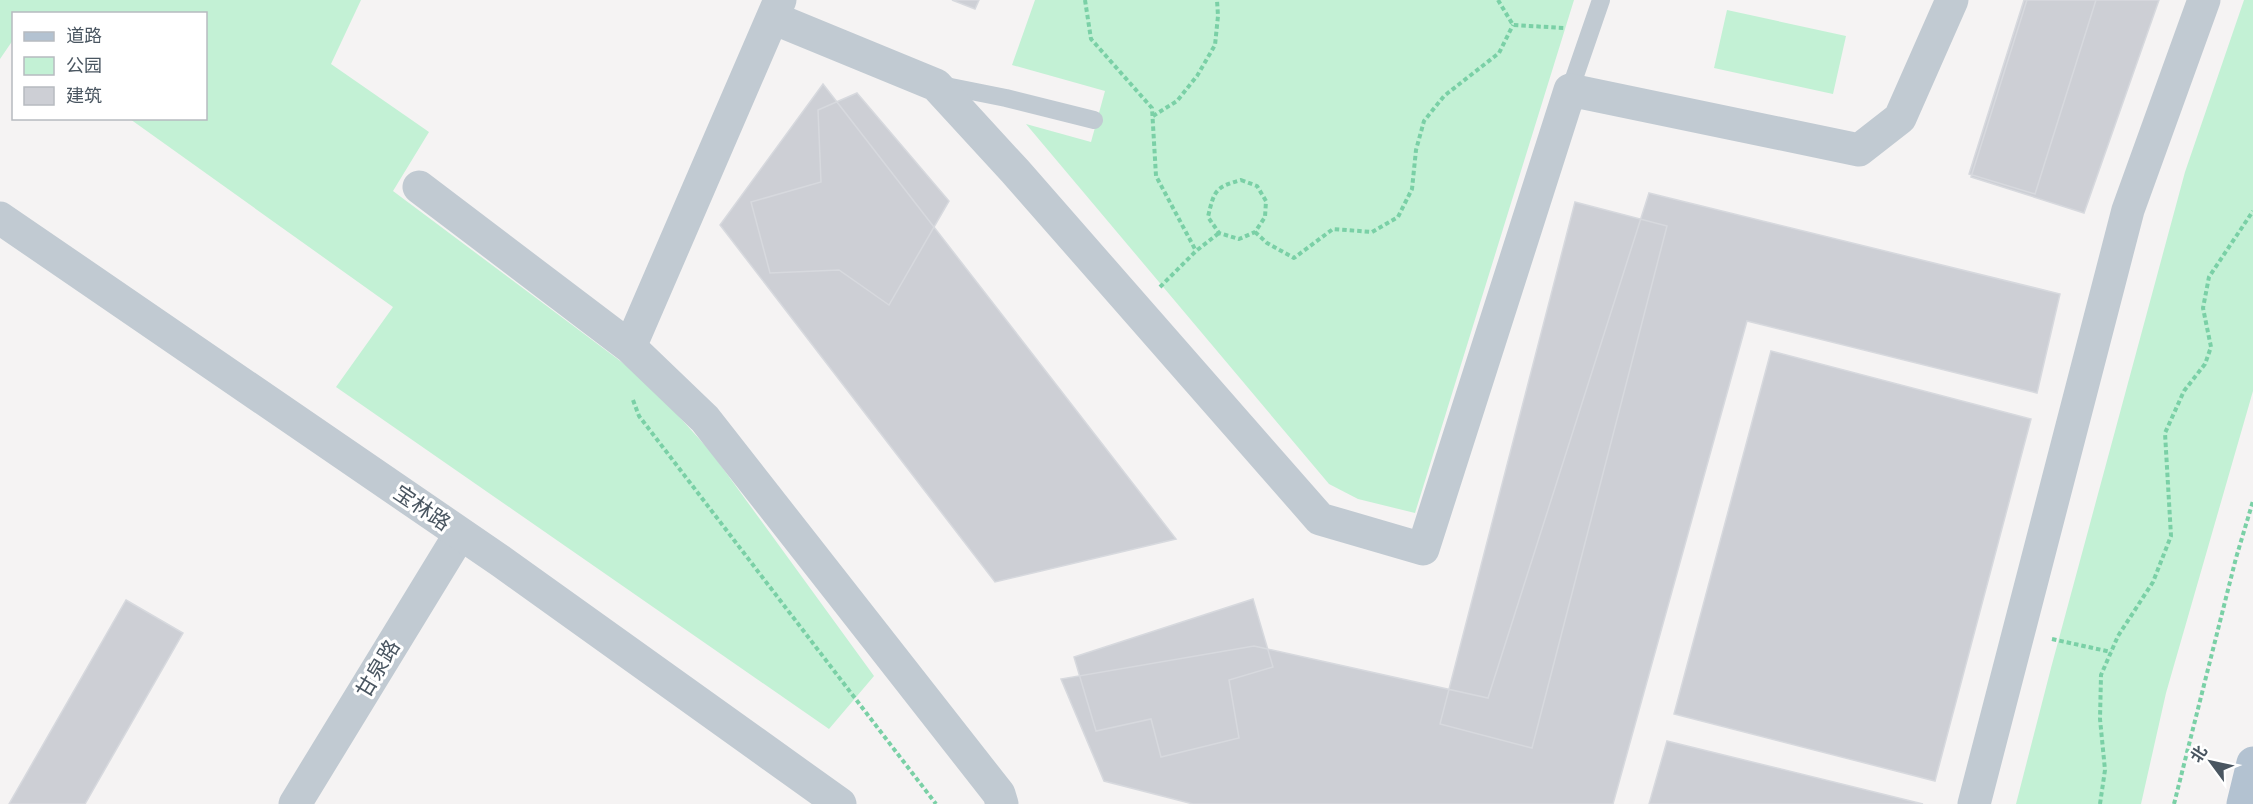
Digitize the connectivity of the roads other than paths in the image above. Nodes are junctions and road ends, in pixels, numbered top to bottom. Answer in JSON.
{"nodes":[{"id":1,"x":1601,"y":0,"type":"edge"},
{"id":2,"x":1952,"y":0,"type":"edge"},
{"id":3,"x":2205,"y":0,"type":"edge"},
{"id":4,"x":776,"y":9,"type":"edge"},
{"id":5,"x":931,"y":83,"type":"junction"},
{"id":6,"x":1570,"y":90,"type":"junction"},
{"id":7,"x":1094,"y":120,"type":"dead end"},
{"id":8,"x":419,"y":187,"type":"dead end"},
{"id":9,"x":0,"y":218,"type":"edge"},
{"id":10,"x":630,"y":348,"type":"junction"},
{"id":11,"x":460,"y":534,"type":"junction"},
{"id":12,"x":2253,"y":763,"type":"edge"},
{"id":13,"x":295,"y":804,"type":"edge"},
{"id":14,"x":840,"y":804,"type":"edge"},
{"id":15,"x":1002,"y":804,"type":"edge"},
{"id":16,"x":1974,"y":804,"type":"edge"},
{"id":17,"x":2243,"y":804,"type":"edge"}],
"edges":[{"from":1,"to":6,"type":"lane"},
{"from":2,"to":6,"type":"street"},
{"from":3,"to":16,"type":"street"},
{"from":4,"to":5,"type":"street"},
{"from":4,"to":10,"type":"street"},
{"from":5,"to":6,"type":"street"},
{"from":5,"to":7,"type":"lane"},
{"from":8,"to":10,"type":"street"},
{"from":9,"to":11,"type":"street","name":"宝林路"},
{"from":10,"to":15,"type":"street"},
{"from":11,"to":13,"type":"street","name":"甘泉路"},
{"from":11,"to":14,"type":"street","name":"宝林路"},
{"from":12,"to":17,"type":"main road"}]}
